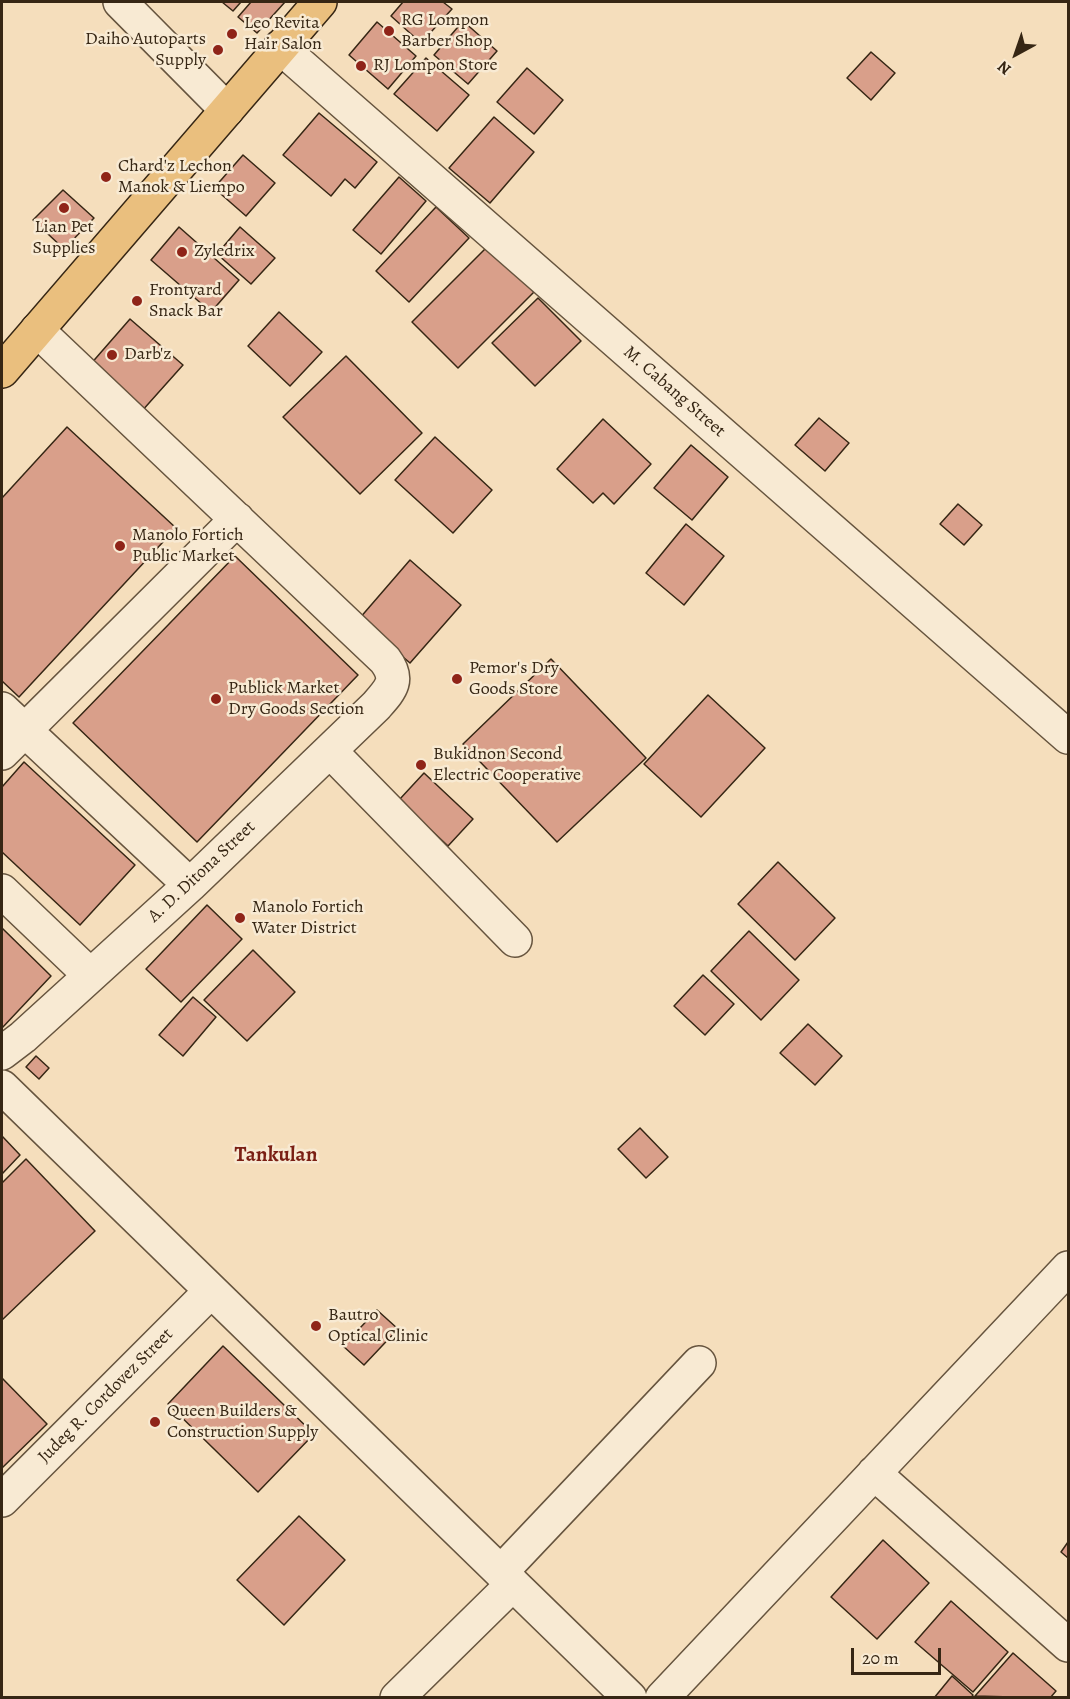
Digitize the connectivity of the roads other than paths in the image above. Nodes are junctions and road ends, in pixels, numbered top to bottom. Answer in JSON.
{"nodes":[{"id":1,"x":120,"y":2,"type":"edge"},
{"id":2,"x":320,"y":2,"type":"edge"},
{"id":3,"x":280,"y":47,"type":"junction"},
{"id":4,"x":227,"y":110,"type":"junction"},
{"id":5,"x":37,"y":330,"type":"junction"},
{"id":6,"x":2,"y":371,"type":"edge"},
{"id":7,"x":237,"y":519,"type":"junction"},
{"id":8,"x":13,"y":720,"type":"edge"},
{"id":9,"x":1068,"y":737,"type":"edge"},
{"id":10,"x":330,"y":751,"type":"junction"},
{"id":11,"x":2,"y":753,"type":"edge"},
{"id":12,"x":190,"y":885,"type":"junction"},
{"id":13,"x":2,"y":891,"type":"edge"},
{"id":14,"x":515,"y":940,"type":"dead end"},
{"id":15,"x":90,"y":975,"type":"junction"},
{"id":16,"x":2,"y":1053,"type":"edge"},
{"id":17,"x":2,"y":1087,"type":"edge"},
{"id":18,"x":1065,"y":1279,"type":"edge"},
{"id":19,"x":211,"y":1291,"type":"junction"},
{"id":20,"x":699,"y":1363,"type":"dead end"},
{"id":21,"x":874,"y":1473,"type":"junction"},
{"id":22,"x":2,"y":1500,"type":"edge"},
{"id":23,"x":507,"y":1578,"type":"junction"},
{"id":24,"x":1068,"y":1646,"type":"edge"},
{"id":25,"x":397,"y":1698,"type":"edge"},
{"id":26,"x":630,"y":1698,"type":"edge"},
{"id":27,"x":662,"y":1698,"type":"edge"}],
"edges":[{"from":1,"to":4,"type":"street"},
{"from":2,"to":3,"type":"main road"},
{"from":3,"to":4,"type":"main road"},
{"from":3,"to":9,"type":"street","name":"M. Cabang Street"},
{"from":4,"to":5,"type":"main road"},
{"from":5,"to":6,"type":"main road"},
{"from":5,"to":7,"type":"street"},
{"from":7,"to":8,"type":"street"},
{"from":7,"to":10,"type":"street","name":"A. D. Ditona Street"},
{"from":8,"to":11,"type":"street"},
{"from":8,"to":12,"type":"street"},
{"from":10,"to":12,"type":"street","name":"A. D. Ditona Street"},
{"from":10,"to":14,"type":"street"},
{"from":12,"to":15,"type":"street","name":"A. D. Ditona Street"},
{"from":13,"to":15,"type":"street"},
{"from":15,"to":16,"type":"street","name":"A. D. Ditona Street"},
{"from":17,"to":19,"type":"street"},
{"from":18,"to":21,"type":"street"},
{"from":19,"to":22,"type":"street","name":"Judeg R. Cordovez Street"},
{"from":19,"to":23,"type":"street"},
{"from":20,"to":23,"type":"street"},
{"from":21,"to":24,"type":"street"},
{"from":21,"to":27,"type":"street"},
{"from":23,"to":25,"type":"street"},
{"from":23,"to":26,"type":"street"}]}
